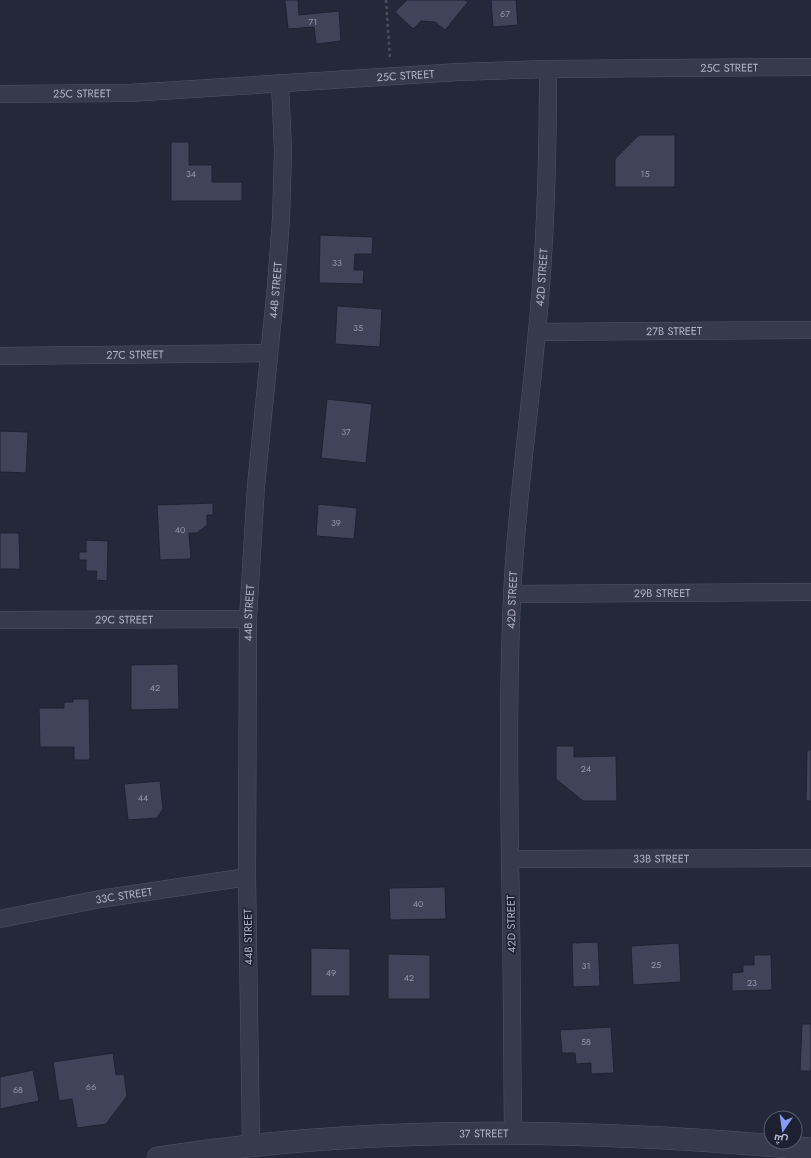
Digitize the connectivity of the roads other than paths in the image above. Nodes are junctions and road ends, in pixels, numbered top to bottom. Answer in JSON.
{"nodes":[{"id":1,"x":811,"y":67,"type":"edge"},
{"id":2,"x":548,"y":69,"type":"junction"},
{"id":3,"x":280,"y":83,"type":"junction"},
{"id":4,"x":0,"y":94,"type":"edge"},
{"id":5,"x":811,"y":330,"type":"edge"},
{"id":6,"x":537,"y":332,"type":"junction"},
{"id":7,"x":269,"y":354,"type":"junction"},
{"id":8,"x":0,"y":356,"type":"edge"},
{"id":9,"x":811,"y":592,"type":"edge"},
{"id":10,"x":512,"y":594,"type":"junction"},
{"id":11,"x":248,"y":619,"type":"junction"},
{"id":12,"x":0,"y":620,"type":"edge"},
{"id":13,"x":811,"y":858,"type":"edge"},
{"id":14,"x":510,"y":859,"type":"junction"},
{"id":15,"x":247,"y":877,"type":"junction"},
{"id":16,"x":0,"y":919,"type":"edge"},
{"id":17,"x":513,"y":1132,"type":"junction"},
{"id":18,"x":251,"y":1145,"type":"junction"},
{"id":19,"x":811,"y":1148,"type":"edge"},
{"id":20,"x":158,"y":1158,"type":"edge"}],
"edges":[{"from":1,"to":2,"type":"street","name":"25C STREET"},
{"from":2,"to":3,"type":"street","name":"25C STREET"},
{"from":2,"to":6,"type":"street","name":"42D STREET"},
{"from":3,"to":4,"type":"street","name":"25C STREET"},
{"from":3,"to":7,"type":"street","name":"44B STREET"},
{"from":5,"to":6,"type":"street","name":"27B STREET"},
{"from":6,"to":10,"type":"street","name":"42D STREET"},
{"from":7,"to":8,"type":"street","name":"27C STREET"},
{"from":7,"to":11,"type":"street","name":"44B STREET"},
{"from":9,"to":10,"type":"street","name":"29B STREET"},
{"from":10,"to":14,"type":"street","name":"42D STREET"},
{"from":11,"to":12,"type":"street","name":"29C STREET"},
{"from":11,"to":15,"type":"street","name":"44B STREET"},
{"from":13,"to":14,"type":"street","name":"33B STREET"},
{"from":14,"to":17,"type":"street","name":"42D STREET"},
{"from":15,"to":16,"type":"street","name":"33C STREET"},
{"from":15,"to":18,"type":"street","name":"44B STREET"},
{"from":17,"to":18,"type":"street","name":"37 STREET"},
{"from":17,"to":19,"type":"street","name":"37 STREET"},
{"from":18,"to":20,"type":"street","name":"37 STREET"}]}
